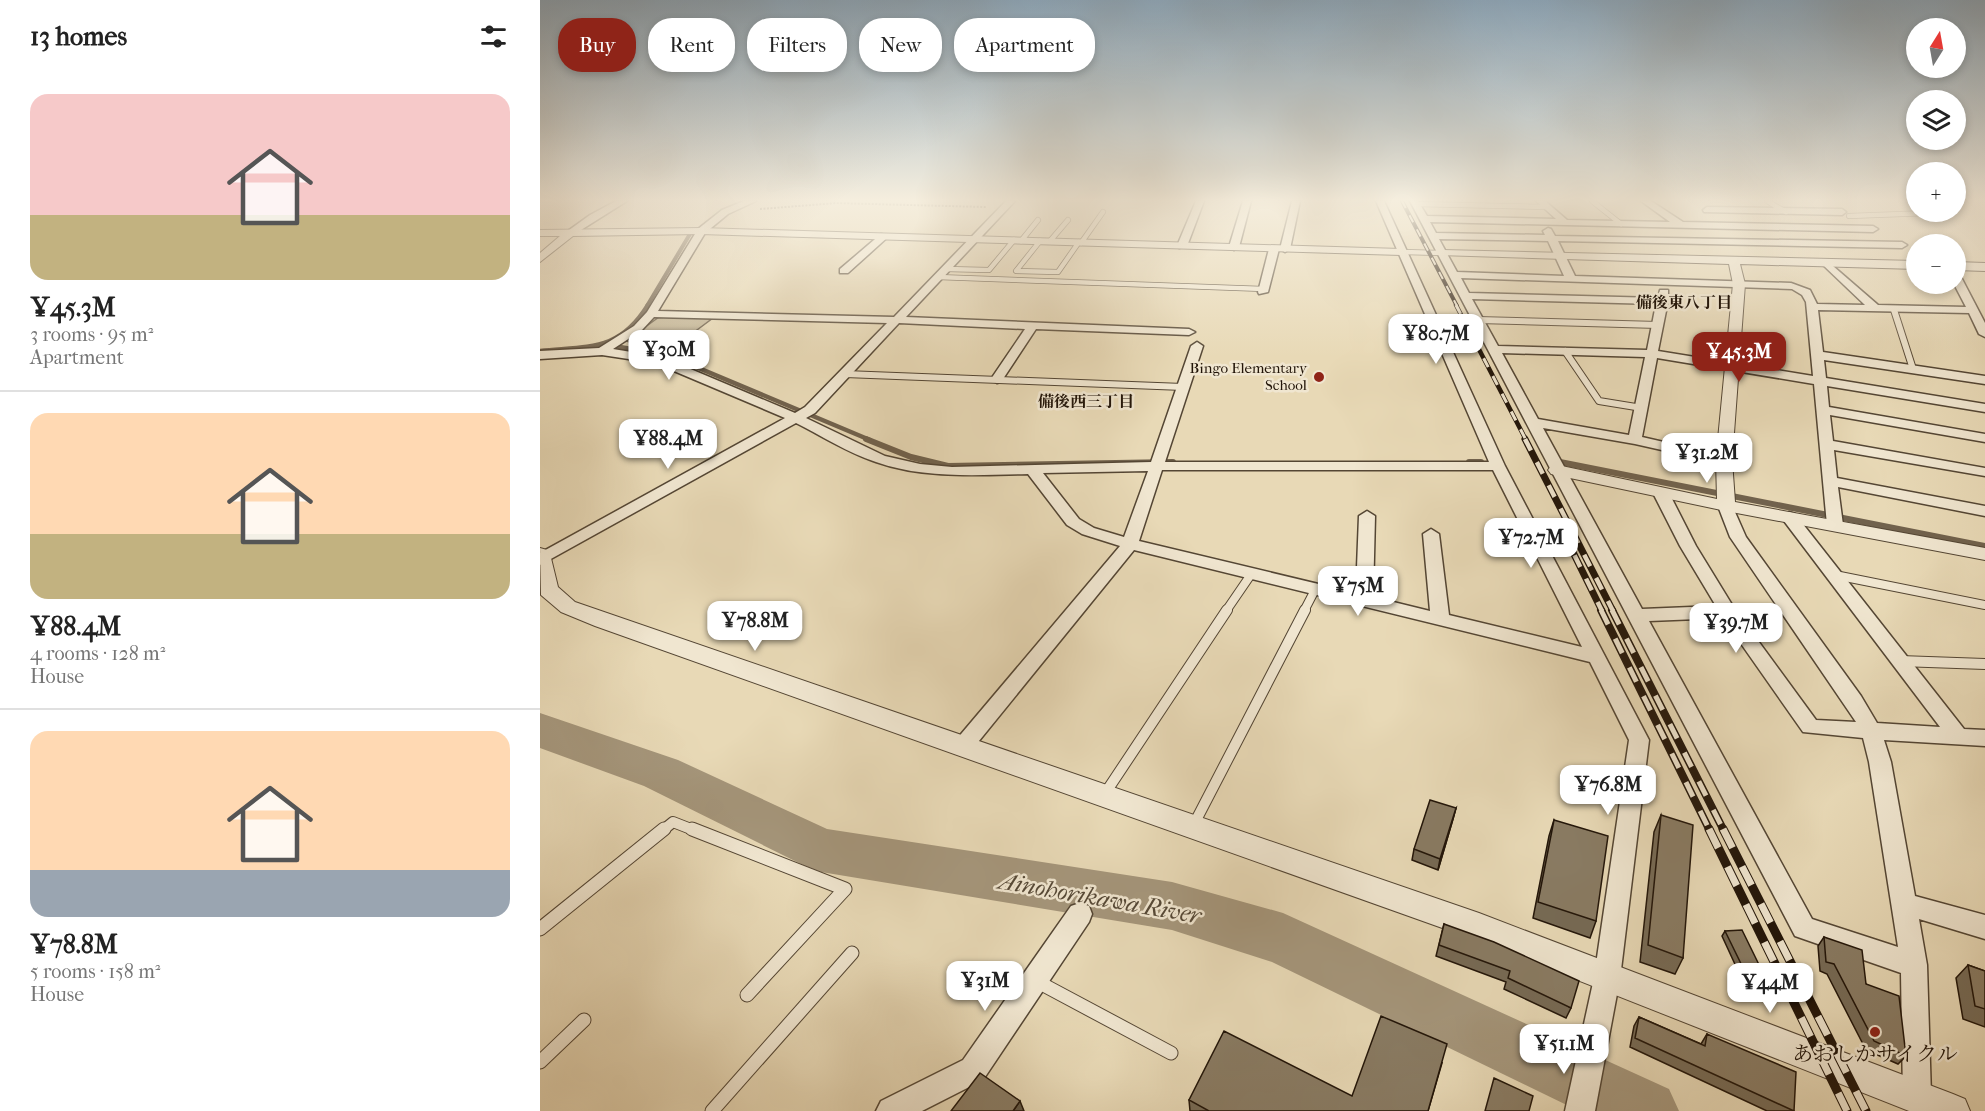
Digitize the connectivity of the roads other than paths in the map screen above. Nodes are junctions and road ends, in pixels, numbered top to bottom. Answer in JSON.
{"nodes":[{"id":1,"x":1401,"y":252,"type":"edge"},
{"id":2,"x":688,"y":253,"type":"edge"},
{"id":3,"x":865,"y":253,"type":"edge"},
{"id":4,"x":961,"y":253,"type":"edge"},
{"id":5,"x":1006,"y":253,"type":"edge"},
{"id":6,"x":1034,"y":253,"type":"edge"},
{"id":7,"x":1072,"y":253,"type":"edge"},
{"id":8,"x":1279,"y":253,"type":"edge"},
{"id":9,"x":1437,"y":253,"type":"edge"},
{"id":10,"x":1443,"y":253,"type":"junction"},
{"id":11,"x":1558,"y":253,"type":"edge"},
{"id":12,"x":1721,"y":253,"type":"edge"},
{"id":13,"x":1560,"y":256,"type":"junction"},
{"id":14,"x":1734,"y":261,"type":"junction"},
{"id":15,"x":1826,"y":263,"type":"junction"},
{"id":16,"x":1906,"y":266,"type":"edge"},
{"id":17,"x":1966,"y":267,"type":"edge"},
{"id":18,"x":1985,"y":267,"type":"edge"},
{"id":19,"x":844,"y":271,"type":"dead end"},
{"id":20,"x":941,"y":273,"type":"junction"},
{"id":21,"x":1455,"y":275,"type":"junction"},
{"id":22,"x":1571,"y":279,"type":"junction"},
{"id":23,"x":1666,"y":282,"type":"junction"},
{"id":24,"x":1739,"y":284,"type":"junction"},
{"id":25,"x":1264,"y":291,"type":"joint"},
{"id":26,"x":1965,"y":294,"type":"edge"},
{"id":27,"x":1466,"y":296,"type":"junction"},
{"id":28,"x":1663,"y":301,"type":"junction"},
{"id":29,"x":1812,"y":307,"type":"junction"},
{"id":30,"x":1876,"y":309,"type":"junction"},
{"id":31,"x":1894,"y":310,"type":"junction"},
{"id":32,"x":1974,"y":310,"type":"junction"},
{"id":33,"x":651,"y":314,"type":"junction"},
{"id":34,"x":896,"y":320,"type":"junction"},
{"id":35,"x":1478,"y":320,"type":"junction"},
{"id":36,"x":1658,"y":325,"type":"junction"},
{"id":37,"x":1032,"y":326,"type":"junction"},
{"id":38,"x":1189,"y":332,"type":"dead end"},
{"id":39,"x":1985,"y":334,"type":"edge"},
{"id":40,"x":1197,"y":346,"type":"dead end"},
{"id":41,"x":1494,"y":349,"type":"junction"},
{"id":42,"x":602,"y":351,"type":"junction"},
{"id":43,"x":1565,"y":351,"type":"junction"},
{"id":44,"x":1652,"y":354,"type":"junction"},
{"id":45,"x":540,"y":355,"type":"edge"},
{"id":46,"x":1816,"y":355,"type":"junction"},
{"id":47,"x":1730,"y":366,"type":"junction"},
{"id":48,"x":1913,"y":369,"type":"junction"},
{"id":49,"x":845,"y":374,"type":"junction"},
{"id":50,"x":997,"y":379,"type":"junction"},
{"id":51,"x":1985,"y":380,"type":"edge"},
{"id":52,"x":1818,"y":381,"type":"junction"},
{"id":53,"x":1183,"y":387,"type":"junction"},
{"id":54,"x":1642,"y":408,"type":"junction"},
{"id":55,"x":1985,"y":408,"type":"edge"},
{"id":56,"x":1822,"y":410,"type":"junction"},
{"id":57,"x":796,"y":418,"type":"junction"},
{"id":58,"x":1532,"y":422,"type":"junction"},
{"id":59,"x":1985,"y":438,"type":"edge"},
{"id":60,"x":1635,"y":440,"type":"junction"},
{"id":61,"x":1826,"y":444,"type":"junction"},
{"id":62,"x":1724,"y":460,"type":"junction"},
{"id":63,"x":1156,"y":466,"type":"junction"},
{"id":64,"x":1498,"y":466,"type":"junction"},
{"id":65,"x":1032,"y":469,"type":"junction"},
{"id":66,"x":1557,"y":470,"type":"junction"},
{"id":67,"x":1985,"y":472,"type":"edge"},
{"id":68,"x":1830,"y":481,"type":"junction"},
{"id":69,"x":1661,"y":493,"type":"junction"},
{"id":70,"x":1726,"y":506,"type":"junction"},
{"id":71,"x":1985,"y":511,"type":"edge"},
{"id":72,"x":1367,"y":516,"type":"dead end"},
{"id":73,"x":1789,"y":517,"type":"junction"},
{"id":74,"x":1835,"y":525,"type":"junction"},
{"id":75,"x":1431,"y":534,"type":"dead end"},
{"id":76,"x":1130,"y":544,"type":"junction"},
{"id":77,"x":1985,"y":554,"type":"edge"},
{"id":78,"x":541,"y":557,"type":"edge"},
{"id":79,"x":1251,"y":573,"type":"junction"},
{"id":80,"x":1832,"y":574,"type":"junction"},
{"id":81,"x":1316,"y":588,"type":"junction"},
{"id":82,"x":1364,"y":600,"type":"junction"},
{"id":83,"x":1985,"y":605,"type":"edge"},
{"id":84,"x":1728,"y":612,"type":"junction"},
{"id":85,"x":1635,"y":615,"type":"junction"},
{"id":86,"x":1440,"y":619,"type":"junction"},
{"id":87,"x":1595,"y":657,"type":"junction"},
{"id":88,"x":1900,"y":661,"type":"junction"},
{"id":89,"x":1985,"y":664,"type":"edge"},
{"id":90,"x":1872,"y":733,"type":"junction"},
{"id":91,"x":1959,"y":737,"type":"junction"},
{"id":92,"x":1985,"y":738,"type":"edge"},
{"id":93,"x":963,"y":746,"type":"junction"},
{"id":94,"x":1104,"y":795,"type":"junction"},
{"id":95,"x":1193,"y":827,"type":"junction"},
{"id":96,"x":1904,"y":904,"type":"junction"},
{"id":97,"x":1080,"y":914,"type":"dead end"},
{"id":98,"x":1985,"y":927,"type":"edge"},
{"id":99,"x":540,"y":929,"type":"edge"},
{"id":100,"x":852,"y":953,"type":"dead end"},
{"id":101,"x":1914,"y":965,"type":"junction"},
{"id":102,"x":1607,"y":978,"type":"junction"},
{"id":103,"x":1035,"y":980,"type":"junction"},
{"id":104,"x":747,"y":995,"type":"dead end"},
{"id":105,"x":584,"y":1020,"type":"dead end"},
{"id":106,"x":1171,"y":1053,"type":"dead end"},
{"id":107,"x":540,"y":1062,"type":"edge"},
{"id":108,"x":1917,"y":1096,"type":"junction"},
{"id":109,"x":1581,"y":1108,"type":"edge"},
{"id":110,"x":711,"y":1111,"type":"edge"},
{"id":111,"x":891,"y":1111,"type":"edge"},
{"id":112,"x":1953,"y":1111,"type":"edge"}],
"edges":[{"from":1,"to":64,"type":"street"},
{"from":2,"to":33,"type":"street"},
{"from":3,"to":19,"type":"street"},
{"from":4,"to":20,"type":"street"},
{"from":5,"to":20,"type":"lane"},
{"from":6,"to":7,"type":"lane"},
{"from":8,"to":25,"type":"street"},
{"from":9,"to":10,"type":"lane"},
{"from":10,"to":13,"type":"street"},
{"from":10,"to":21,"type":"street"},
{"from":11,"to":13,"type":"street"},
{"from":12,"to":14,"type":"street"},
{"from":13,"to":14,"type":"street"},
{"from":13,"to":22,"type":"street"},
{"from":14,"to":15,"type":"street"},
{"from":14,"to":24,"type":"street"},
{"from":15,"to":16,"type":"street"},
{"from":15,"to":30,"type":"street"},
{"from":17,"to":18,"type":"street"},
{"from":20,"to":25,"type":"lane"},
{"from":20,"to":34,"type":"street"},
{"from":21,"to":22,"type":"street"},
{"from":21,"to":27,"type":"street"},
{"from":22,"to":23,"type":"street"},
{"from":23,"to":24,"type":"street"},
{"from":23,"to":28,"type":"street"},
{"from":24,"to":29,"type":"street"},
{"from":24,"to":47,"type":"street"},
{"from":26,"to":32,"type":"street"},
{"from":27,"to":28,"type":"street"},
{"from":27,"to":35,"type":"street"},
{"from":28,"to":36,"type":"street"},
{"from":29,"to":30,"type":"street"},
{"from":29,"to":46,"type":"street"},
{"from":30,"to":31,"type":"street"},
{"from":31,"to":32,"type":"street"},
{"from":31,"to":48,"type":"lane"},
{"from":32,"to":39,"type":"street"},
{"from":33,"to":34,"type":"street"},
{"from":33,"to":42,"type":"street"},
{"from":34,"to":37,"type":"street"},
{"from":34,"to":49,"type":"street"},
{"from":35,"to":36,"type":"lane"},
{"from":35,"to":41,"type":"street"},
{"from":36,"to":44,"type":"street"},
{"from":37,"to":38,"type":"street"},
{"from":37,"to":50,"type":"street"},
{"from":40,"to":53,"type":"street"},
{"from":41,"to":43,"type":"street"},
{"from":41,"to":58,"type":"street"},
{"from":42,"to":45,"type":"street"},
{"from":42,"to":57,"type":"street"},
{"from":43,"to":44,"type":"street"},
{"from":43,"to":54,"type":"lane"},
{"from":44,"to":47,"type":"street"},
{"from":44,"to":54,"type":"street"},
{"from":46,"to":48,"type":"street"},
{"from":46,"to":52,"type":"street"},
{"from":47,"to":52,"type":"street"},
{"from":47,"to":62,"type":"street"},
{"from":48,"to":51,"type":"street"},
{"from":49,"to":50,"type":"lane"},
{"from":49,"to":57,"type":"street"},
{"from":50,"to":53,"type":"lane"},
{"from":52,"to":55,"type":"street"},
{"from":52,"to":56,"type":"street"},
{"from":53,"to":63,"type":"street"},
{"from":54,"to":60,"type":"street"},
{"from":56,"to":59,"type":"street"},
{"from":56,"to":61,"type":"street"},
{"from":57,"to":65,"type":"street"},
{"from":57,"to":78,"type":"street"},
{"from":58,"to":60,"type":"street"},
{"from":58,"to":66,"type":"street"},
{"from":60,"to":62,"type":"street"},
{"from":61,"to":67,"type":"street"},
{"from":61,"to":68,"type":"street"},
{"from":62,"to":70,"type":"street"},
{"from":63,"to":64,"type":"street"},
{"from":63,"to":65,"type":"street"},
{"from":63,"to":76,"type":"street"},
{"from":64,"to":87,"type":"street"},
{"from":65,"to":76,"type":"street"},
{"from":66,"to":69,"type":"street"},
{"from":66,"to":85,"type":"street"},
{"from":68,"to":71,"type":"street"},
{"from":68,"to":74,"type":"street"},
{"from":69,"to":70,"type":"street"},
{"from":69,"to":84,"type":"street"},
{"from":70,"to":73,"type":"street"},
{"from":70,"to":90,"type":"street"},
{"from":72,"to":82,"type":"street"},
{"from":73,"to":74,"type":"street"},
{"from":73,"to":80,"type":"street"},
{"from":74,"to":77,"type":"street"},
{"from":75,"to":86,"type":"street"},
{"from":76,"to":79,"type":"street"},
{"from":76,"to":93,"type":"street"},
{"from":78,"to":93,"type":"street"},
{"from":79,"to":81,"type":"street"},
{"from":79,"to":94,"type":"lane"},
{"from":80,"to":83,"type":"lane"},
{"from":80,"to":88,"type":"street"},
{"from":81,"to":82,"type":"street"},
{"from":81,"to":95,"type":"lane"},
{"from":82,"to":86,"type":"street"},
{"from":84,"to":85,"type":"street"},
{"from":84,"to":90,"type":"street"},
{"from":85,"to":101,"type":"street"},
{"from":86,"to":87,"type":"street"},
{"from":87,"to":102,"type":"street"},
{"from":88,"to":89,"type":"lane"},
{"from":88,"to":91,"type":"street"},
{"from":90,"to":91,"type":"street"},
{"from":90,"to":96,"type":"street"},
{"from":91,"to":92,"type":"street"},
{"from":93,"to":94,"type":"street"},
{"from":94,"to":95,"type":"street"},
{"from":95,"to":102,"type":"street"},
{"from":96,"to":98,"type":"street"},
{"from":96,"to":101,"type":"street"},
{"from":97,"to":103,"type":"street"},
{"from":99,"to":104,"type":"lane"},
{"from":100,"to":110,"type":"lane"},
{"from":101,"to":108,"type":"street"},
{"from":102,"to":108,"type":"street"},
{"from":102,"to":109,"type":"street"},
{"from":103,"to":106,"type":"lane"},
{"from":103,"to":111,"type":"street"},
{"from":105,"to":107,"type":"lane"},
{"from":108,"to":112,"type":"street"}]}
